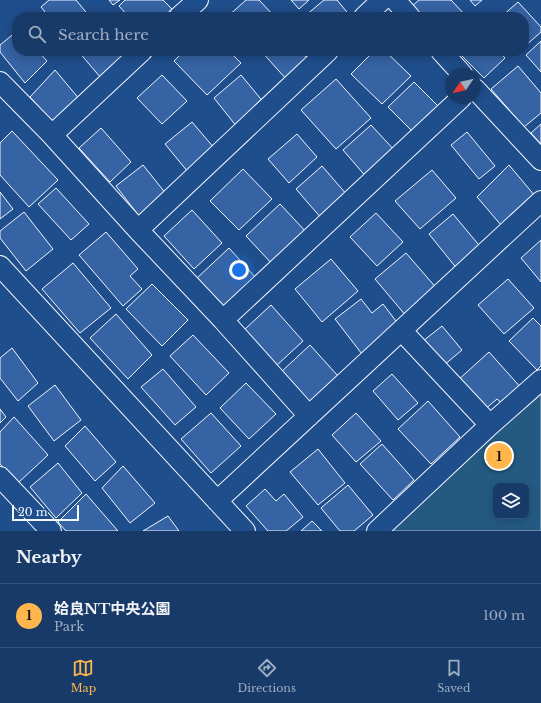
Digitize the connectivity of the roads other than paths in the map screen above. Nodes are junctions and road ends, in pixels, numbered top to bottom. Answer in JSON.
{"nodes":[{"id":1,"x":198,"y":0,"type":"edge"},
{"id":2,"x":382,"y":0,"type":"edge"},
{"id":3,"x":395,"y":0,"type":"edge"},
{"id":4,"x":185,"y":12,"type":"edge"},
{"id":5,"x":369,"y":12,"type":"edge"},
{"id":6,"x":406,"y":12,"type":"edge"},
{"id":7,"x":137,"y":56,"type":"edge"},
{"id":8,"x":323,"y":56,"type":"edge"},
{"id":9,"x":446,"y":56,"type":"edge"},
{"id":10,"x":457,"y":68,"type":"edge"},
{"id":11,"x":0,"y":82,"type":"edge"},
{"id":12,"x":481,"y":95,"type":"edge"},
{"id":13,"x":455,"y":104,"type":"edge"},
{"id":14,"x":52,"y":135,"type":"junction"},
{"id":15,"x":541,"y":160,"type":"edge"},
{"id":16,"x":541,"y":201,"type":"edge"},
{"id":17,"x":138,"y":230,"type":"junction"},
{"id":18,"x":0,"y":266,"type":"edge"},
{"id":19,"x":223,"y":320,"type":"junction"},
{"id":20,"x":402,"y":331,"type":"junction"},
{"id":21,"x":541,"y":380,"type":"edge"},
{"id":22,"x":309,"y":416,"type":"junction"},
{"id":23,"x":490,"y":425,"type":"junction"},
{"id":24,"x":0,"y":477,"type":"edge"},
{"id":25,"x":217,"y":501,"type":"junction"},
{"id":26,"x":51,"y":531,"type":"edge"},
{"id":27,"x":245,"y":531,"type":"edge"},
{"id":28,"x":377,"y":531,"type":"edge"}],
"edges":[{"from":1,"to":4,"type":"street"},
{"from":2,"to":5,"type":"street"},
{"from":3,"to":6,"type":"street"},
{"from":7,"to":14,"type":"street"},
{"from":8,"to":17,"type":"street"},
{"from":9,"to":10,"type":"street"},
{"from":11,"to":14,"type":"street"},
{"from":12,"to":15,"type":"street"},
{"from":13,"to":19,"type":"street"},
{"from":14,"to":17,"type":"street"},
{"from":16,"to":20,"type":"street"},
{"from":17,"to":19,"type":"street"},
{"from":18,"to":25,"type":"street"},
{"from":19,"to":22,"type":"street"},
{"from":20,"to":22,"type":"street"},
{"from":20,"to":23,"type":"street"},
{"from":21,"to":23,"type":"street"},
{"from":22,"to":25,"type":"street"},
{"from":23,"to":28,"type":"street"},
{"from":24,"to":26,"type":"street"},
{"from":25,"to":27,"type":"street"}]}
